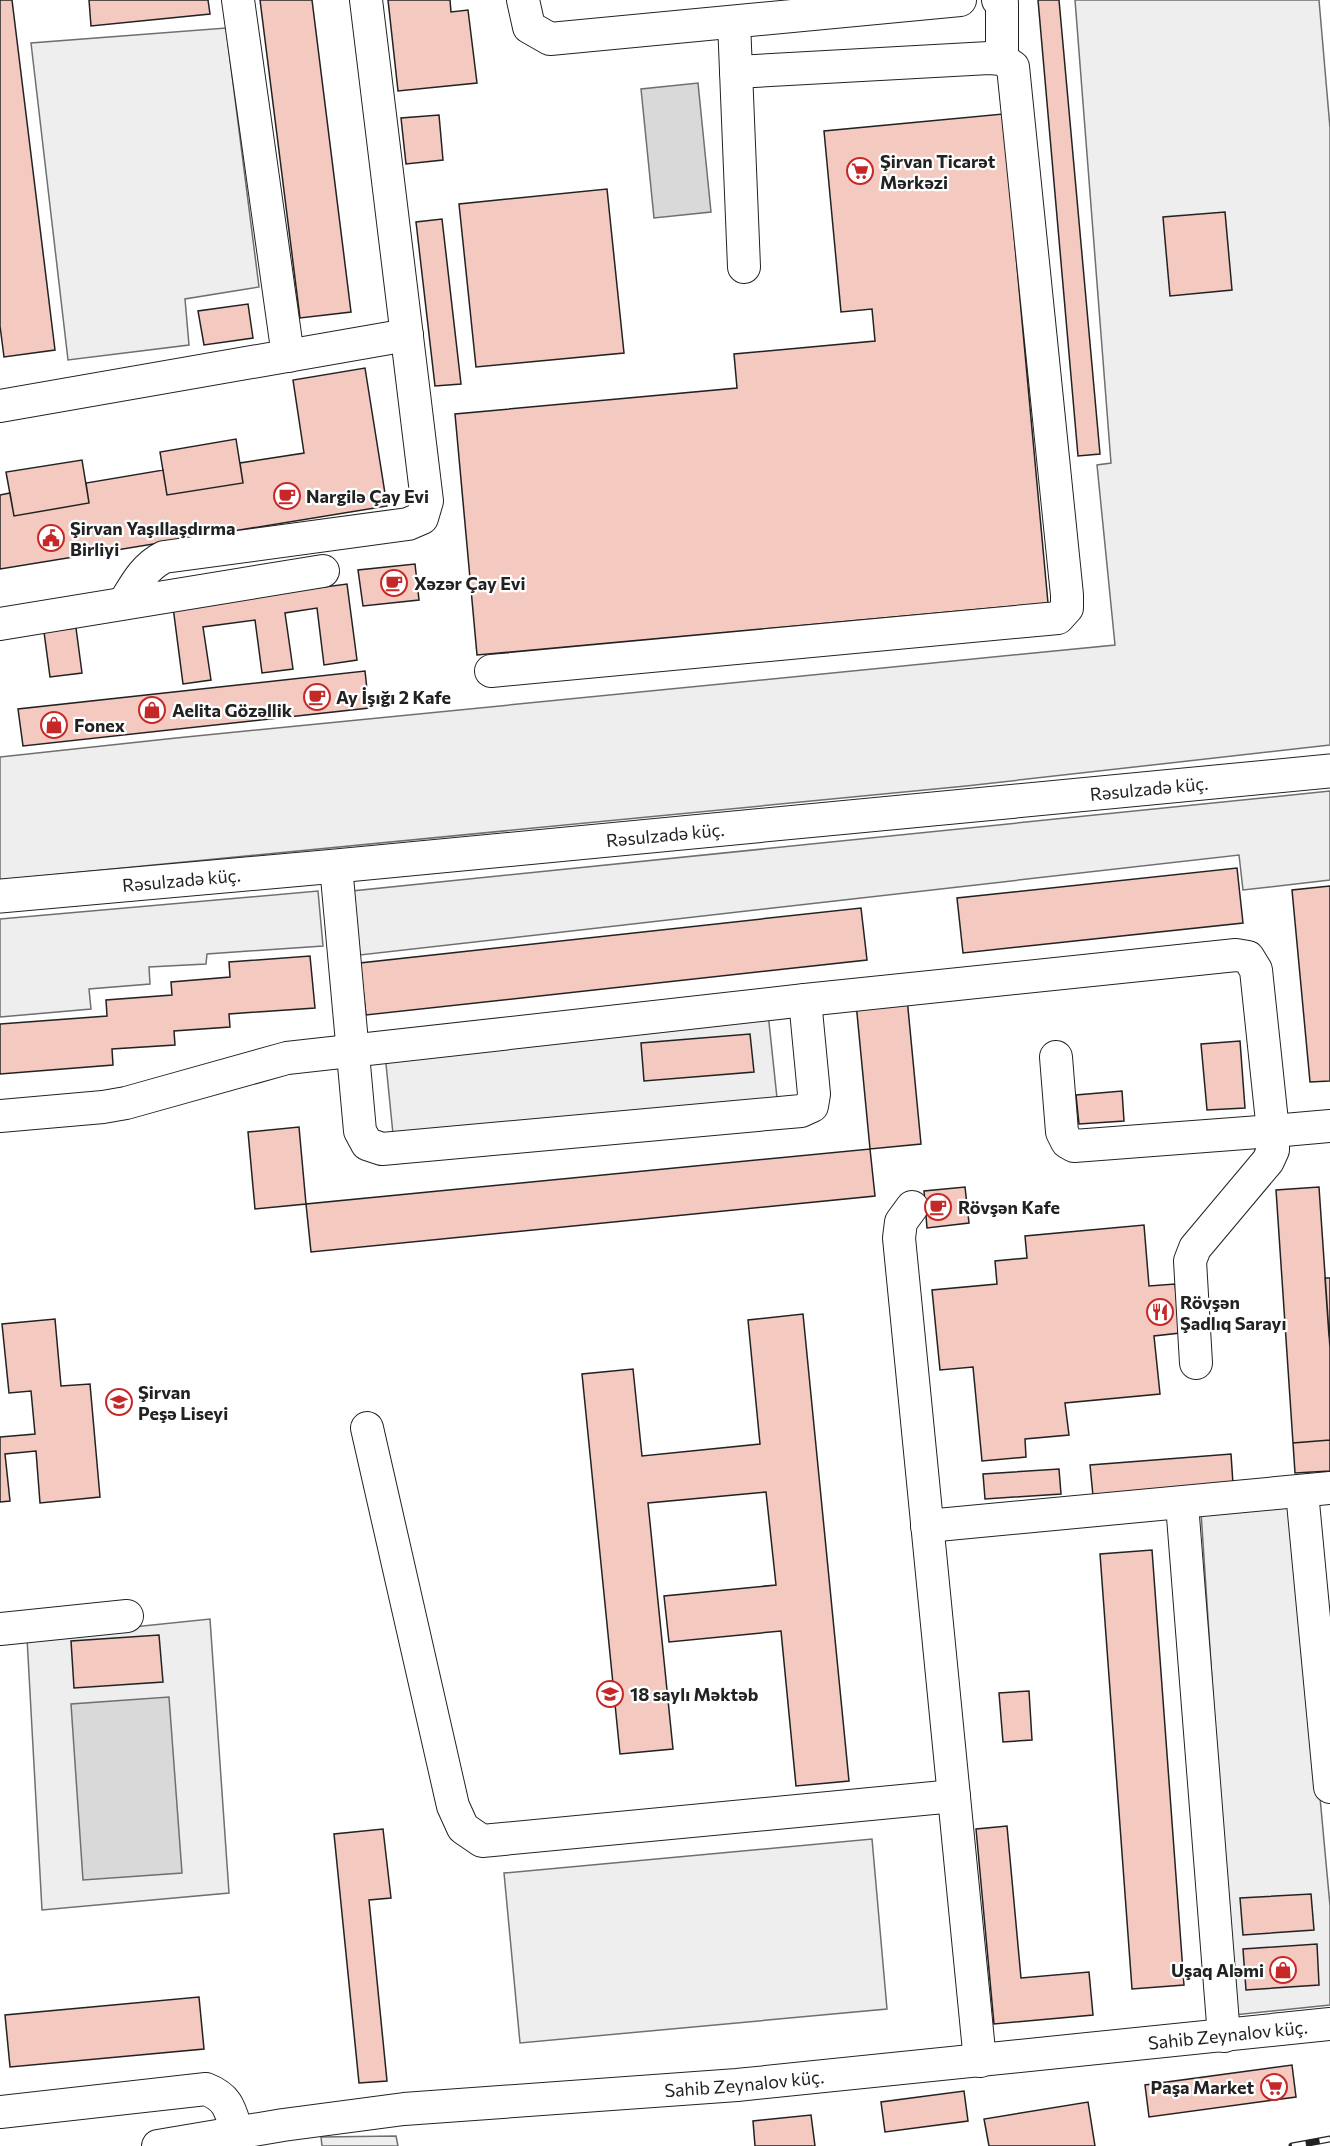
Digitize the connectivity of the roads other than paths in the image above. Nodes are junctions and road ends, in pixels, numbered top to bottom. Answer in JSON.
{"nodes":[{"id":1,"x":238,"y":0,"type":"edge"},
{"id":2,"x":366,"y":0,"type":"edge"},
{"id":3,"x":524,"y":0,"type":"edge"},
{"id":4,"x":960,"y":0,"type":"edge"},
{"id":5,"x":998,"y":0,"type":"edge"},
{"id":6,"x":734,"y":22,"type":"junction"},
{"id":7,"x":1002,"y":59,"type":"junction"},
{"id":8,"x":736,"y":72,"type":"junction"},
{"id":9,"x":744,"y":267,"type":"dead end"},
{"id":10,"x":407,"y":335,"type":"junction"},
{"id":11,"x":288,"y":356,"type":"junction"},
{"id":12,"x":0,"y":406,"type":"edge"},
{"id":13,"x":323,"y":570,"type":"dead end"},
{"id":14,"x":124,"y":603,"type":"junction"},
{"id":15,"x":0,"y":624,"type":"edge"},
{"id":16,"x":491,"y":671,"type":"dead end"},
{"id":17,"x":1330,"y":771,"type":"edge"},
{"id":18,"x":336,"y":867,"type":"junction"},
{"id":19,"x":0,"y":896,"type":"edge"},
{"id":20,"x":805,"y":1000,"type":"junction"},
{"id":21,"x":352,"y":1050,"type":"junction"},
{"id":22,"x":1056,"y":1057,"type":"dead end"},
{"id":23,"x":0,"y":1116,"type":"edge"},
{"id":24,"x":1330,"y":1126,"type":"edge"},
{"id":25,"x":1273,"y":1131,"type":"junction"},
{"id":26,"x":912,"y":1207,"type":"dead end"},
{"id":27,"x":1196,"y":1363,"type":"dead end"},
{"id":28,"x":367,"y":1428,"type":"dead end"},
{"id":29,"x":1316,"y":1490,"type":"edge"},
{"id":30,"x":1182,"y":1504,"type":"junction"},
{"id":31,"x":927,"y":1526,"type":"junction"},
{"id":32,"x":127,"y":1616,"type":"dead end"},
{"id":33,"x":0,"y":1629,"type":"edge"},
{"id":34,"x":1330,"y":1787,"type":"edge"},
{"id":35,"x":954,"y":1796,"type":"junction"},
{"id":36,"x":1330,"y":2024,"type":"edge"},
{"id":37,"x":1224,"y":2036,"type":"junction"},
{"id":38,"x":981,"y":2061,"type":"junction"},
{"id":39,"x":0,"y":2112,"type":"edge"},
{"id":40,"x":237,"y":2132,"type":"junction"},
{"id":41,"x":158,"y":2146,"type":"edge"}],
"edges":[{"from":1,"to":11,"type":"street"},
{"from":2,"to":10,"type":"street"},
{"from":3,"to":6,"type":"street"},
{"from":4,"to":6,"type":"street"},
{"from":5,"to":7,"type":"street"},
{"from":6,"to":8,"type":"street"},
{"from":7,"to":8,"type":"street"},
{"from":7,"to":16,"type":"street"},
{"from":8,"to":9,"type":"street"},
{"from":10,"to":11,"type":"street"},
{"from":10,"to":14,"type":"street"},
{"from":11,"to":12,"type":"street"},
{"from":13,"to":14,"type":"street"},
{"from":14,"to":15,"type":"street"},
{"from":17,"to":18,"type":"main road","name":"Rəsulzadə küç."},
{"from":18,"to":19,"type":"main road","name":"Rəsulzadə küç."},
{"from":18,"to":21,"type":"street"},
{"from":20,"to":21,"type":"street"},
{"from":20,"to":21,"type":"street"},
{"from":20,"to":25,"type":"street"},
{"from":21,"to":23,"type":"street"},
{"from":22,"to":25,"type":"street"},
{"from":24,"to":25,"type":"street"},
{"from":25,"to":27,"type":"street"},
{"from":26,"to":31,"type":"street"},
{"from":28,"to":35,"type":"street"},
{"from":29,"to":30,"type":"street"},
{"from":29,"to":34,"type":"street"},
{"from":30,"to":31,"type":"street"},
{"from":30,"to":37,"type":"street"},
{"from":31,"to":35,"type":"street"},
{"from":32,"to":33,"type":"street"},
{"from":35,"to":38,"type":"street"},
{"from":36,"to":37,"type":"street","name":"Sahib Zeynalov küç."},
{"from":37,"to":38,"type":"street","name":"Sahib Zeynalov küç."},
{"from":38,"to":40,"type":"street","name":"Sahib Zeynalov küç."},
{"from":39,"to":40,"type":"street"},
{"from":40,"to":41,"type":"street","name":"Sahib Zeynalov küç."}]}
